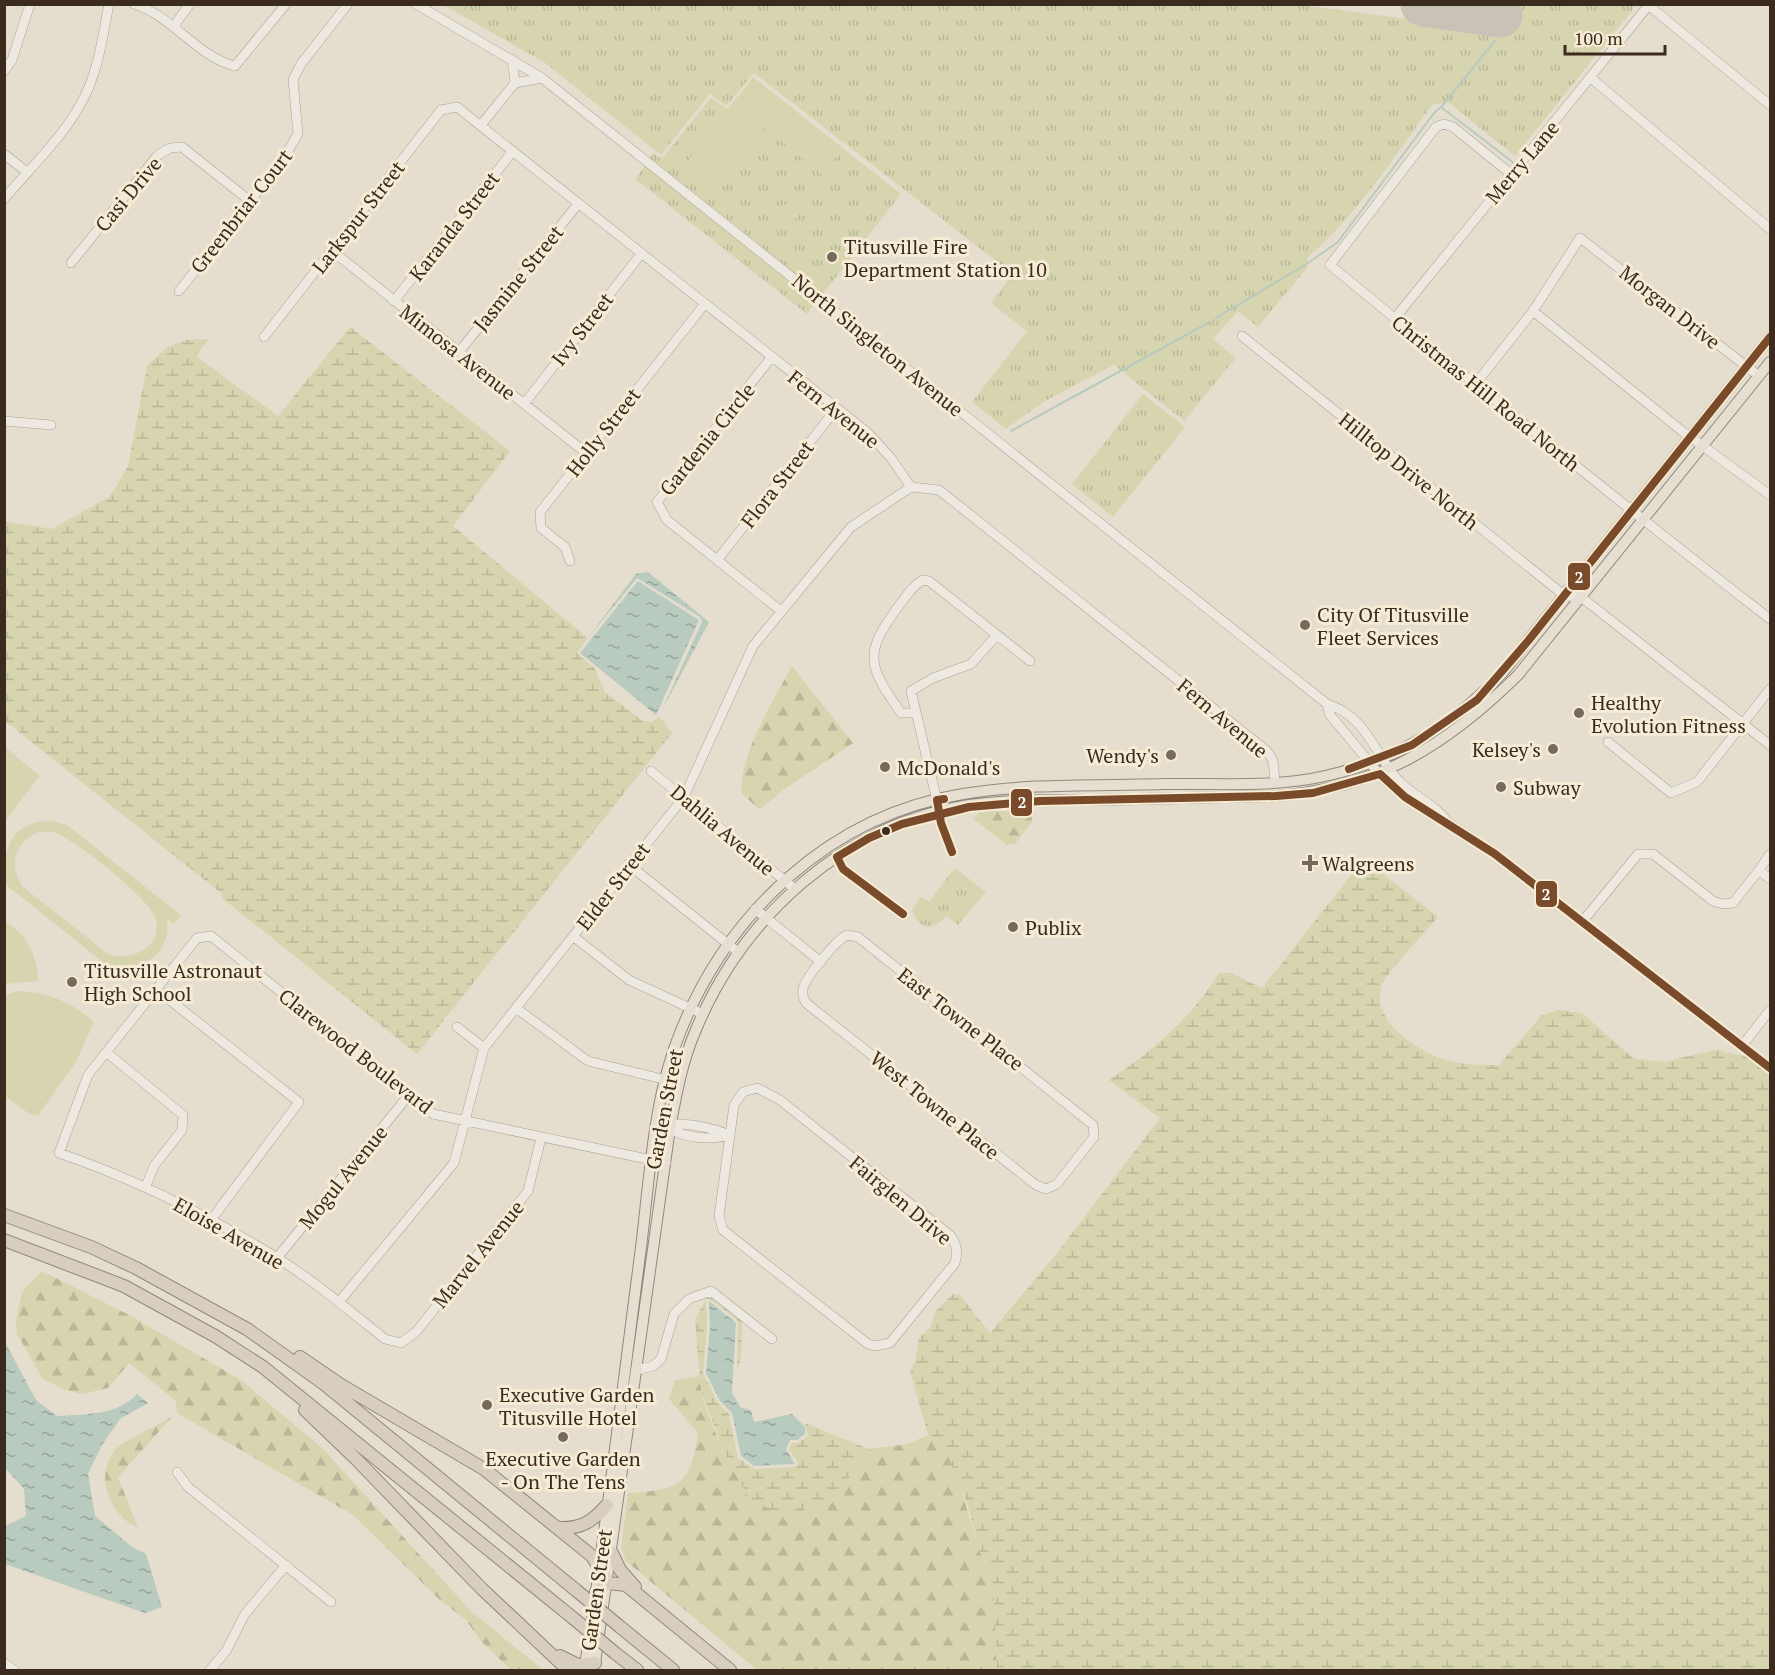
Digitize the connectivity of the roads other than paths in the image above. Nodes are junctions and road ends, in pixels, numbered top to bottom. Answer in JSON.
{"nodes":[{"id":1,"x":30,"y":4,"type":"edge"},
{"id":2,"x":109,"y":4,"type":"edge"},
{"id":3,"x":134,"y":4,"type":"edge"},
{"id":4,"x":190,"y":4,"type":"edge"},
{"id":5,"x":286,"y":4,"type":"edge"},
{"id":6,"x":348,"y":4,"type":"edge"},
{"id":7,"x":416,"y":4,"type":"edge"},
{"id":8,"x":1648,"y":5,"type":"edge"},
{"id":9,"x":173,"y":27,"type":"junction"},
{"id":10,"x":8,"y":58,"type":"edge"},
{"id":11,"x":513,"y":59,"type":"junction"},
{"id":12,"x":4,"y":71,"type":"edge"},
{"id":13,"x":542,"y":78,"type":"junction"},
{"id":14,"x":1591,"y":78,"type":"junction"},
{"id":15,"x":515,"y":83,"type":"junction"},
{"id":16,"x":1770,"y":105,"type":"edge"},
{"id":17,"x":457,"y":107,"type":"joint"},
{"id":18,"x":482,"y":125,"type":"junction"},
{"id":19,"x":513,"y":151,"type":"junction"},
{"id":20,"x":4,"y":154,"type":"edge"},
{"id":21,"x":27,"y":172,"type":"junction"},
{"id":22,"x":1511,"y":174,"type":"junction"},
{"id":23,"x":4,"y":199,"type":"edge"},
{"id":24,"x":250,"y":201,"type":"junction"},
{"id":25,"x":578,"y":204,"type":"junction"},
{"id":26,"x":1770,"y":229,"type":"edge"},
{"id":27,"x":331,"y":250,"type":"junction"},
{"id":28,"x":641,"y":254,"type":"junction"},
{"id":29,"x":71,"y":263,"type":"dead end"},
{"id":30,"x":179,"y":291,"type":"dead end"},
{"id":31,"x":394,"y":301,"type":"junction"},
{"id":32,"x":704,"y":305,"type":"junction"},
{"id":33,"x":1533,"y":311,"type":"junction"},
{"id":34,"x":1395,"y":318,"type":"junction"},
{"id":35,"x":1242,"y":336,"type":"dead end"},
{"id":36,"x":264,"y":337,"type":"dead end"},
{"id":37,"x":1770,"y":337,"type":"edge"},
{"id":38,"x":459,"y":352,"type":"junction"},
{"id":39,"x":771,"y":358,"type":"junction"},
{"id":40,"x":1770,"y":362,"type":"edge"},
{"id":41,"x":1746,"y":367,"type":"junction"},
{"id":42,"x":1759,"y":376,"type":"junction"},
{"id":43,"x":1474,"y":386,"type":"junction"},
{"id":44,"x":524,"y":404,"type":"junction"},
{"id":45,"x":836,"y":409,"type":"junction"},
{"id":46,"x":4,"y":420,"type":"edge"},
{"id":47,"x":51,"y":425,"type":"dead end"},
{"id":48,"x":1691,"y":435,"type":"junction"},
{"id":49,"x":1704,"y":444,"type":"junction"},
{"id":50,"x":586,"y":453,"type":"junction"},
{"id":51,"x":910,"y":487,"type":"junction"},
{"id":52,"x":1770,"y":495,"type":"edge"},
{"id":53,"x":1632,"y":512,"type":"junction"},
{"id":54,"x":1642,"y":521,"type":"junction"},
{"id":55,"x":718,"y":559,"type":"junction"},
{"id":56,"x":570,"y":561,"type":"dead end"},
{"id":57,"x":1565,"y":596,"type":"junction"},
{"id":58,"x":1581,"y":597,"type":"junction"},
{"id":59,"x":781,"y":611,"type":"junction"},
{"id":60,"x":1770,"y":619,"type":"edge"},
{"id":61,"x":997,"y":635,"type":"junction"},
{"id":62,"x":1030,"y":661,"type":"dead end"},
{"id":63,"x":1770,"y":689,"type":"edge"},
{"id":64,"x":1327,"y":704,"type":"junction"},
{"id":65,"x":915,"y":713,"type":"junction"},
{"id":66,"x":1743,"y":724,"type":"junction"},
{"id":67,"x":1608,"y":742,"type":"dead end"},
{"id":68,"x":1770,"y":745,"type":"edge"},
{"id":69,"x":1383,"y":757,"type":"junction"},
{"id":70,"x":1370,"y":763,"type":"junction"},
{"id":71,"x":1390,"y":768,"type":"junction"},
{"id":72,"x":651,"y":771,"type":"dead end"},
{"id":73,"x":1380,"y":774,"type":"junction"},
{"id":74,"x":1275,"y":782,"type":"junction"},
{"id":75,"x":1184,"y":784,"type":"junction"},
{"id":76,"x":1150,"y":785,"type":"junction"},
{"id":77,"x":684,"y":797,"type":"junction"},
{"id":78,"x":1116,"y":799,"type":"junction"},
{"id":79,"x":1149,"y":799,"type":"junction"},
{"id":80,"x":937,"y":800,"type":"junction"},
{"id":81,"x":940,"y":812,"type":"junction"},
{"id":82,"x":1447,"y":822,"type":"junction"},
{"id":83,"x":1770,"y":854,"type":"edge"},
{"id":84,"x":628,"y":864,"type":"junction"},
{"id":85,"x":1759,"y":870,"type":"junction"},
{"id":86,"x":1770,"y":879,"type":"edge"},
{"id":87,"x":784,"y":880,"type":"junction"},
{"id":88,"x":795,"y":889,"type":"junction"},
{"id":89,"x":754,"y":909,"type":"junction"},
{"id":90,"x":764,"y":917,"type":"junction"},
{"id":91,"x":1582,"y":922,"type":"junction"},
{"id":92,"x":574,"y":937,"type":"junction"},
{"id":93,"x":728,"y":944,"type":"junction"},
{"id":94,"x":738,"y":952,"type":"junction"},
{"id":95,"x":821,"y":962,"type":"junction"},
{"id":96,"x":157,"y":990,"type":"junction"},
{"id":97,"x":516,"y":1008,"type":"junction"},
{"id":98,"x":690,"y":1009,"type":"junction"},
{"id":99,"x":1770,"y":1010,"type":"edge"},
{"id":100,"x":703,"y":1014,"type":"junction"},
{"id":101,"x":457,"y":1028,"type":"dead end"},
{"id":102,"x":1742,"y":1046,"type":"junction"},
{"id":103,"x":484,"y":1048,"type":"junction"},
{"id":104,"x":106,"y":1052,"type":"junction"},
{"id":105,"x":1770,"y":1068,"type":"edge"},
{"id":106,"x":666,"y":1080,"type":"junction"},
{"id":107,"x":679,"y":1083,"type":"junction"},
{"id":108,"x":408,"y":1096,"type":"junction"},
{"id":109,"x":465,"y":1122,"type":"junction"},
{"id":110,"x":657,"y":1125,"type":"junction"},
{"id":111,"x":670,"y":1128,"type":"junction"},
{"id":112,"x":730,"y":1135,"type":"junction"},
{"id":113,"x":1094,"y":1137,"type":"joint"},
{"id":114,"x":541,"y":1138,"type":"junction"},
{"id":115,"x":652,"y":1161,"type":"junction"},
{"id":116,"x":666,"y":1163,"type":"junction"},
{"id":117,"x":146,"y":1186,"type":"junction"},
{"id":118,"x":4,"y":1215,"type":"edge"},
{"id":119,"x":211,"y":1220,"type":"junction"},
{"id":120,"x":4,"y":1240,"type":"edge"},
{"id":121,"x":277,"y":1258,"type":"junction"},
{"id":122,"x":339,"y":1302,"type":"junction"},
{"id":123,"x":385,"y":1339,"type":"joint"},
{"id":124,"x":772,"y":1339,"type":"dead end"},
{"id":125,"x":270,"y":1344,"type":"junction"},
{"id":126,"x":263,"y":1367,"type":"junction"},
{"id":127,"x":636,"y":1370,"type":"junction"},
{"id":128,"x":625,"y":1410,"type":"junction"},
{"id":129,"x":177,"y":1472,"type":"dead end"},
{"id":130,"x":607,"y":1505,"type":"junction"},
{"id":131,"x":558,"y":1528,"type":"junction"},
{"id":132,"x":612,"y":1552,"type":"junction"},
{"id":133,"x":286,"y":1565,"type":"junction"},
{"id":134,"x":599,"y":1567,"type":"junction"},
{"id":135,"x":608,"y":1583,"type":"junction"},
{"id":136,"x":596,"y":1592,"type":"junction"},
{"id":137,"x":646,"y":1599,"type":"junction"},
{"id":138,"x":331,"y":1602,"type":"dead end"},
{"id":139,"x":537,"y":1640,"type":"junction"},
{"id":140,"x":4,"y":1663,"type":"edge"},
{"id":141,"x":590,"y":1667,"type":"edge"},
{"id":142,"x":14,"y":1671,"type":"edge"},
{"id":143,"x":210,"y":1671,"type":"edge"},
{"id":144,"x":568,"y":1671,"type":"edge"},
{"id":145,"x":637,"y":1671,"type":"edge"},
{"id":146,"x":673,"y":1671,"type":"edge"},
{"id":147,"x":730,"y":1671,"type":"edge"}],
"edges":[{"from":1,"to":10,"type":"street"},
{"from":2,"to":21,"type":"street"},
{"from":3,"to":9,"type":"street"},
{"from":4,"to":9,"type":"street"},
{"from":5,"to":9,"type":"street"},
{"from":6,"to":24,"type":"street","name":"Greenbriar Court"},
{"from":7,"to":11,"type":"street","name":"North Singleton Avenue"},
{"from":8,"to":14,"type":"street","name":"Merry Lane"},
{"from":8,"to":16,"type":"street"},
{"from":10,"to":12,"type":"street"},
{"from":11,"to":13,"type":"street","name":"North Singleton Avenue"},
{"from":11,"to":15,"type":"street"},
{"from":13,"to":15,"type":"street"},
{"from":13,"to":64,"type":"street","name":"North Singleton Avenue"},
{"from":14,"to":22,"type":"street","name":"Merry Lane"},
{"from":14,"to":26,"type":"street"},
{"from":15,"to":18,"type":"street"},
{"from":17,"to":18,"type":"street","name":"Fern Avenue"},
{"from":17,"to":27,"type":"street","name":"Larkspur Street"},
{"from":18,"to":19,"type":"street","name":"Fern Avenue"},
{"from":19,"to":25,"type":"street","name":"Fern Avenue"},
{"from":19,"to":31,"type":"street","name":"Karanda Street"},
{"from":20,"to":21,"type":"street"},
{"from":21,"to":23,"type":"street"},
{"from":22,"to":34,"type":"street","name":"Merry Lane"},
{"from":22,"to":34,"type":"street","name":"Christmas Hill Road North"},
{"from":24,"to":29,"type":"street","name":"Casi Drive"},
{"from":24,"to":30,"type":"street","name":"Greenbriar Court"},
{"from":25,"to":28,"type":"street","name":"Fern Avenue"},
{"from":25,"to":38,"type":"street","name":"Jasmine Street"},
{"from":27,"to":31,"type":"street","name":"Mimosa Avenue"},
{"from":27,"to":36,"type":"street","name":"Larkspur Street"},
{"from":28,"to":32,"type":"street","name":"Fern Avenue"},
{"from":28,"to":44,"type":"street","name":"Ivy Street"},
{"from":31,"to":38,"type":"street","name":"Mimosa Avenue"},
{"from":32,"to":39,"type":"street","name":"Fern Avenue"},
{"from":32,"to":50,"type":"street","name":"Holly Street"},
{"from":33,"to":41,"type":"street","name":"Morgan Drive"},
{"from":33,"to":43,"type":"street"},
{"from":33,"to":48,"type":"street"},
{"from":34,"to":43,"type":"street","name":"Christmas Hill Road North"},
{"from":35,"to":57,"type":"street","name":"Hilltop Drive North"},
{"from":37,"to":41,"type":"main road","name":"Garden Street"},
{"from":38,"to":44,"type":"street","name":"Mimosa Avenue"},
{"from":39,"to":45,"type":"street","name":"Fern Avenue"},
{"from":39,"to":55,"type":"street","name":"Gardenia Circle"},
{"from":40,"to":42,"type":"main road","name":"Garden Street"},
{"from":41,"to":42,"type":"street","name":"Morgan Drive"},
{"from":41,"to":48,"type":"main road","name":"Garden Street"},
{"from":42,"to":49,"type":"main road","name":"Garden Street"},
{"from":43,"to":53,"type":"street","name":"Christmas Hill Road North"},
{"from":44,"to":50,"type":"street","name":"Mimosa Avenue"},
{"from":45,"to":51,"type":"street","name":"Fern Avenue"},
{"from":45,"to":55,"type":"street","name":"Flora Street"},
{"from":46,"to":47,"type":"street"},
{"from":48,"to":49,"type":"street"},
{"from":48,"to":53,"type":"main road","name":"Garden Street"},
{"from":49,"to":52,"type":"street"},
{"from":49,"to":54,"type":"main road","name":"Garden Street"},
{"from":50,"to":56,"type":"street","name":"Holly Street"},
{"from":51,"to":59,"type":"street","name":"Elder Street"},
{"from":51,"to":74,"type":"street","name":"Fern Avenue"},
{"from":53,"to":54,"type":"street","name":"Christmas Hill Road North"},
{"from":53,"to":57,"type":"main road","name":"Garden Street"},
{"from":54,"to":58,"type":"main road","name":"Garden Street"},
{"from":54,"to":60,"type":"street","name":"Christmas Hill Road North"},
{"from":55,"to":59,"type":"street","name":"Gardenia Circle"},
{"from":57,"to":58,"type":"street"},
{"from":57,"to":69,"type":"main road","name":"Garden Street"},
{"from":58,"to":66,"type":"street"},
{"from":58,"to":71,"type":"main road","name":"Garden Street"},
{"from":59,"to":77,"type":"street","name":"Elder Street"},
{"from":61,"to":62,"type":"street"},
{"from":61,"to":65,"type":"street"},
{"from":61,"to":65,"type":"street"},
{"from":63,"to":66,"type":"street"},
{"from":64,"to":69,"type":"street","name":"North Singleton Avenue"},
{"from":64,"to":70,"type":"street","name":"North Singleton Avenue"},
{"from":65,"to":80,"type":"street"},
{"from":66,"to":67,"type":"street"},
{"from":66,"to":68,"type":"street"},
{"from":69,"to":70,"type":"main road","name":"Garden Street"},
{"from":69,"to":71,"type":"street","name":"North Singleton Avenue"},
{"from":70,"to":73,"type":"street","name":"North Singleton Avenue"},
{"from":70,"to":74,"type":"main road","name":"Garden Street"},
{"from":71,"to":73,"type":"main road","name":"Garden Street"},
{"from":71,"to":82,"type":"street","name":"North Singleton Avenue"},
{"from":72,"to":77,"type":"street","name":"Dahlia Avenue"},
{"from":73,"to":79,"type":"main road","name":"Garden Street"},
{"from":73,"to":82,"type":"street","name":"North Singleton Avenue"},
{"from":74,"to":75,"type":"main road","name":"Garden Street"},
{"from":75,"to":76,"type":"main road","name":"Garden Street"},
{"from":75,"to":79,"type":"main road"},
{"from":76,"to":78,"type":"main road"},
{"from":76,"to":80,"type":"main road","name":"Garden Street"},
{"from":77,"to":84,"type":"street","name":"Elder Street"},
{"from":77,"to":87,"type":"street","name":"Dahlia Avenue"},
{"from":78,"to":79,"type":"main road","name":"Garden Street"},
{"from":78,"to":81,"type":"main road","name":"Garden Street"},
{"from":80,"to":81,"type":"street"},
{"from":80,"to":87,"type":"main road","name":"Garden Street"},
{"from":81,"to":88,"type":"main road","name":"Garden Street"},
{"from":82,"to":91,"type":"street"},
{"from":83,"to":85,"type":"street"},
{"from":84,"to":92,"type":"street","name":"Elder Street"},
{"from":84,"to":93,"type":"street"},
{"from":85,"to":86,"type":"street"},
{"from":85,"to":91,"type":"street"},
{"from":87,"to":88,"type":"street","name":"Dahlia Avenue"},
{"from":87,"to":89,"type":"main road","name":"Garden Street"},
{"from":88,"to":90,"type":"main road","name":"Garden Street"},
{"from":89,"to":90,"type":"street"},
{"from":89,"to":93,"type":"main road","name":"Garden Street"},
{"from":90,"to":94,"type":"main road","name":"Garden Street"},
{"from":90,"to":95,"type":"street"},
{"from":91,"to":102,"type":"street"},
{"from":92,"to":97,"type":"street","name":"Elder Street"},
{"from":92,"to":98,"type":"street"},
{"from":93,"to":94,"type":"street"},
{"from":93,"to":98,"type":"main road","name":"Garden Street"},
{"from":94,"to":100,"type":"main road","name":"Garden Street"},
{"from":95,"to":113,"type":"street","name":"East Towne Place"},
{"from":95,"to":113,"type":"street","name":"West Towne Place"},
{"from":96,"to":104,"type":"street"},
{"from":96,"to":108,"type":"street","name":"Clarewood Boulevard"},
{"from":96,"to":119,"type":"street"},
{"from":97,"to":103,"type":"street","name":"Elder Street"},
{"from":97,"to":106,"type":"street"},
{"from":98,"to":100,"type":"street"},
{"from":98,"to":106,"type":"main road","name":"Garden Street"},
{"from":99,"to":102,"type":"street"},
{"from":100,"to":107,"type":"main road","name":"Garden Street"},
{"from":101,"to":103,"type":"street"},
{"from":102,"to":105,"type":"street"},
{"from":103,"to":109,"type":"street","name":"Elder Street"},
{"from":104,"to":117,"type":"street"},
{"from":104,"to":117,"type":"street","name":"Eloise Avenue"},
{"from":106,"to":107,"type":"street"},
{"from":106,"to":110,"type":"main road","name":"Garden Street"},
{"from":107,"to":111,"type":"main road","name":"Garden Street"},
{"from":108,"to":109,"type":"street","name":"Clarewood Boulevard"},
{"from":108,"to":121,"type":"street","name":"Mogul Avenue"},
{"from":109,"to":114,"type":"street","name":"Clarewood Boulevard"},
{"from":109,"to":122,"type":"street","name":"Elder Street"},
{"from":110,"to":111,"type":"street"},
{"from":110,"to":115,"type":"main road","name":"Garden Street"},
{"from":111,"to":112,"type":"street"},
{"from":111,"to":116,"type":"main road","name":"Garden Street"},
{"from":112,"to":112,"type":"street","name":"Fairglen Drive"},
{"from":114,"to":115,"type":"street","name":"Clarewood Boulevard"},
{"from":114,"to":123,"type":"street","name":"Marvel Avenue"},
{"from":115,"to":116,"type":"street","name":"Clarewood Boulevard"},
{"from":115,"to":128,"type":"main road","name":"Garden Street"},
{"from":116,"to":127,"type":"main road","name":"Garden Street"},
{"from":117,"to":119,"type":"street","name":"Eloise Avenue"},
{"from":118,"to":125,"type":"highway"},
{"from":119,"to":121,"type":"street","name":"Eloise Avenue"},
{"from":120,"to":126,"type":"highway"},
{"from":121,"to":122,"type":"street","name":"Eloise Avenue"},
{"from":122,"to":123,"type":"street","name":"Eloise Avenue"},
{"from":124,"to":127,"type":"street"},
{"from":125,"to":131,"type":"highway"},
{"from":125,"to":146,"type":"highway","bridge":true},
{"from":126,"to":139,"type":"highway"},
{"from":126,"to":145,"type":"highway","bridge":true},
{"from":127,"to":128,"type":"main road","name":"Garden Street"},
{"from":128,"to":130,"type":"main road","name":"Garden Street"},
{"from":128,"to":132,"type":"main road","name":"Garden Street"},
{"from":129,"to":133,"type":"street"},
{"from":130,"to":131,"type":"highway"},
{"from":130,"to":134,"type":"main road","name":"Garden Street"},
{"from":131,"to":134,"type":"highway"},
{"from":132,"to":135,"type":"main road","name":"Garden Street"},
{"from":132,"to":137,"type":"highway"},
{"from":133,"to":138,"type":"street"},
{"from":133,"to":143,"type":"street"},
{"from":134,"to":135,"type":"highway"},
{"from":134,"to":136,"type":"main road","name":"Garden Street"},
{"from":135,"to":136,"type":"highway"},
{"from":135,"to":137,"type":"highway"},
{"from":135,"to":141,"type":"main road","name":"Garden Street"},
{"from":136,"to":141,"type":"main road","name":"Garden Street"},
{"from":137,"to":147,"type":"highway"},
{"from":139,"to":141,"type":"highway"},
{"from":139,"to":144,"type":"highway"},
{"from":140,"to":142,"type":"street"}]}
